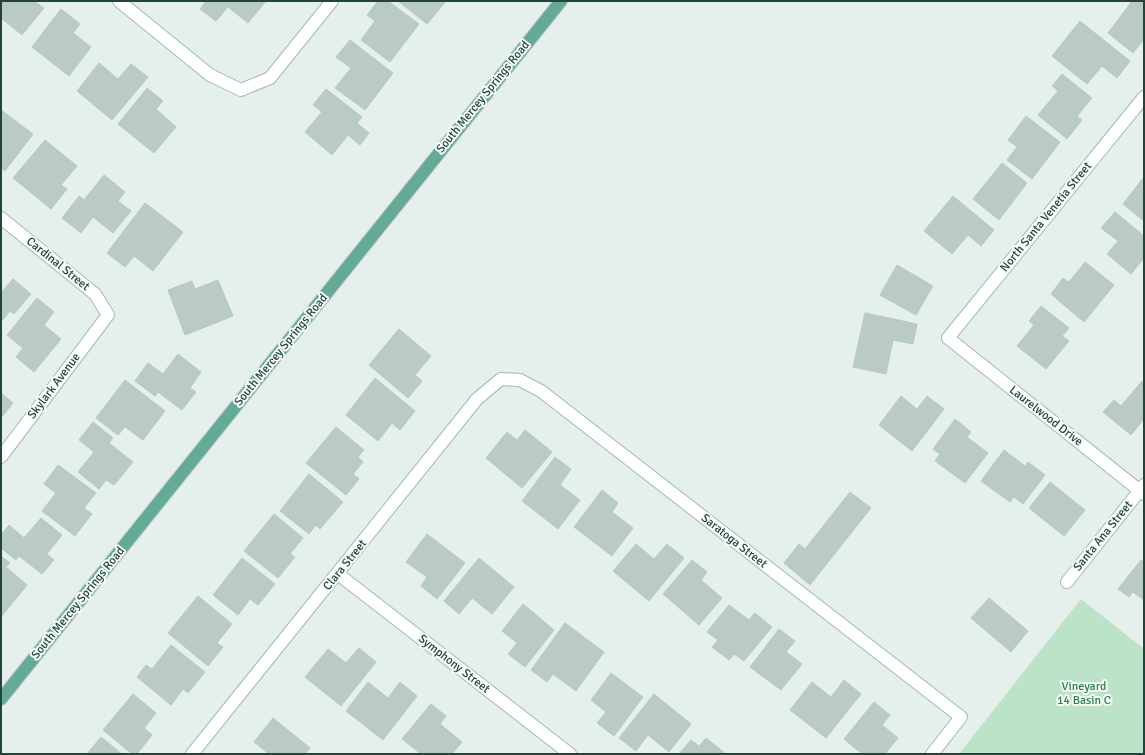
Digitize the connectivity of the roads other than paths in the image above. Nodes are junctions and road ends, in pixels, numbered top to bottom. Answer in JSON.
{"nodes":[{"id":1,"x":119,"y":1,"type":"edge"},
{"id":2,"x":332,"y":1,"type":"edge"},
{"id":3,"x":561,"y":1,"type":"edge"},
{"id":4,"x":1144,"y":97,"type":"edge"},
{"id":5,"x":1,"y":218,"type":"edge"},
{"id":6,"x":108,"y":315,"type":"joint"},
{"id":7,"x":948,"y":338,"type":"joint"},
{"id":8,"x":501,"y":379,"type":"joint"},
{"id":9,"x":1,"y":457,"type":"edge"},
{"id":10,"x":1143,"y":490,"type":"edge"},
{"id":11,"x":338,"y":574,"type":"junction"},
{"id":12,"x":1067,"y":582,"type":"dead end"},
{"id":13,"x":1,"y":699,"type":"edge"},
{"id":14,"x":192,"y":754,"type":"edge"},
{"id":15,"x":570,"y":754,"type":"edge"},
{"id":16,"x":932,"y":754,"type":"edge"}],
"edges":[{"from":1,"to":2,"type":"street"},
{"from":3,"to":13,"type":"main road","name":"South Mercey Springs Road"},
{"from":4,"to":7,"type":"street","name":"North Santa Venetia Street"},
{"from":5,"to":6,"type":"street","name":"Cardinal Street"},
{"from":6,"to":9,"type":"street","name":"Skylark Avenue"},
{"from":7,"to":10,"type":"street","name":"Laurelwood Drive"},
{"from":8,"to":11,"type":"street","name":"Clara Street"},
{"from":8,"to":16,"type":"street","name":"Saratoga Street"},
{"from":10,"to":12,"type":"street","name":"Santa Ana Street"},
{"from":11,"to":14,"type":"street","name":"Clara Street"},
{"from":11,"to":15,"type":"street","name":"Symphony Street"}]}
